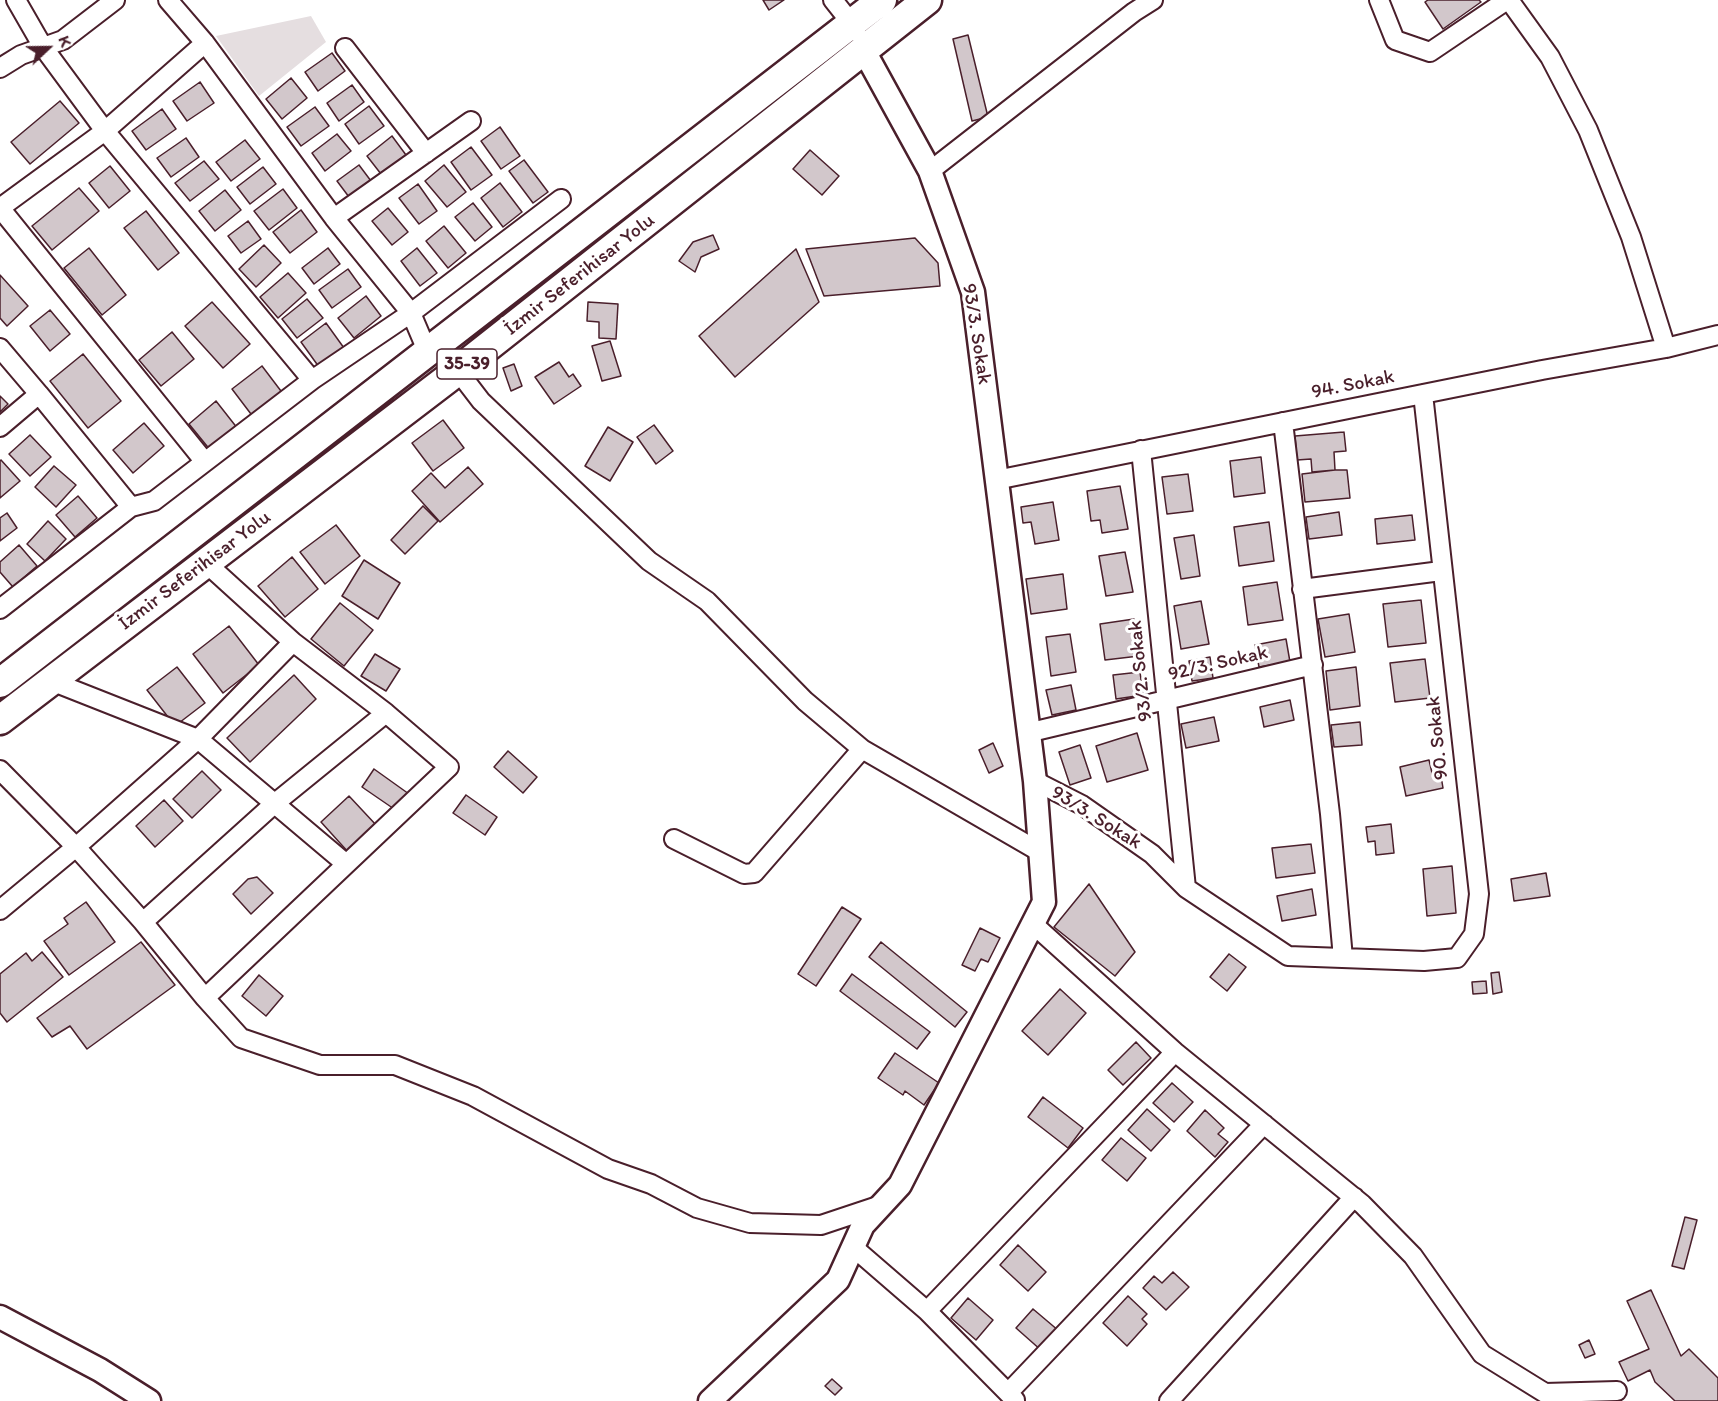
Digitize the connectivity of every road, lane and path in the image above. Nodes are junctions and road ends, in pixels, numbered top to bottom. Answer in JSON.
{"nodes":[{"id":1,"x":16,"y":0,"type":"edge"},
{"id":2,"x":115,"y":0,"type":"edge"},
{"id":3,"x":168,"y":0,"type":"edge"},
{"id":4,"x":833,"y":0,"type":"edge"},
{"id":5,"x":882,"y":0,"type":"edge"},
{"id":6,"x":927,"y":0,"type":"edge"},
{"id":7,"x":1153,"y":0,"type":"edge"},
{"id":8,"x":1379,"y":0,"type":"edge"},
{"id":9,"x":1508,"y":0,"type":"edge"},
{"id":10,"x":858,"y":36,"type":"junction"},
{"id":11,"x":206,"y":43,"type":"junction"},
{"id":12,"x":43,"y":47,"type":"junction"},
{"id":13,"x":345,"y":48,"type":"dead end"},
{"id":14,"x":0,"y":68,"type":"edge"},
{"id":15,"x":471,"y":121,"type":"dead end"},
{"id":16,"x":105,"y":131,"type":"junction"},
{"id":17,"x":426,"y":153,"type":"junction"},
{"id":18,"x":930,"y":171,"type":"junction"},
{"id":19,"x":561,"y":199,"type":"dead end"},
{"id":20,"x":0,"y":208,"type":"edge"},
{"id":21,"x":334,"y":218,"type":"junction"},
{"id":22,"x":411,"y":312,"type":"junction"},
{"id":23,"x":1718,"y":335,"type":"edge"},
{"id":24,"x":0,"y":348,"type":"edge"},
{"id":25,"x":1665,"y":348,"type":"junction"},
{"id":26,"x":428,"y":353,"type":"junction"},
{"id":27,"x":458,"y":371,"type":"junction"},
{"id":28,"x":312,"y":380,"type":"junction"},
{"id":29,"x":39,"y":394,"type":"junction"},
{"id":30,"x":1423,"y":394,"type":"junction"},
{"id":31,"x":1283,"y":422,"type":"junction"},
{"id":32,"x":0,"y":427,"type":"edge"},
{"id":33,"x":1141,"y":450,"type":"junction"},
{"id":34,"x":205,"y":462,"type":"junction"},
{"id":35,"x":996,"y":480,"type":"junction"},
{"id":36,"x":131,"y":507,"type":"junction"},
{"id":37,"x":206,"y":563,"type":"junction"},
{"id":38,"x":1442,"y":571,"type":"junction"},
{"id":39,"x":1302,"y":589,"type":"junction"},
{"id":40,"x":0,"y":609,"type":"edge"},
{"id":41,"x":293,"y":642,"type":"junction"},
{"id":42,"x":1313,"y":665,"type":"junction"},
{"id":43,"x":51,"y":681,"type":"junction"},
{"id":44,"x":0,"y":683,"type":"edge"},
{"id":45,"x":1167,"y":699,"type":"junction"},
{"id":46,"x":386,"y":713,"type":"junction"},
{"id":47,"x":0,"y":720,"type":"edge"},
{"id":48,"x":1027,"y":733,"type":"junction"},
{"id":49,"x":198,"y":739,"type":"junction"},
{"id":50,"x":862,"y":749,"type":"junction"},
{"id":51,"x":0,"y":770,"type":"edge"},
{"id":52,"x":1035,"y":781,"type":"junction"},
{"id":53,"x":274,"y":804,"type":"junction"},
{"id":54,"x":674,"y":839,"type":"dead end"},
{"id":55,"x":76,"y":847,"type":"junction"},
{"id":56,"x":1040,"y":852,"type":"junction"},
{"id":57,"x":345,"y":863,"type":"junction"},
{"id":58,"x":1186,"y":888,"type":"junction"},
{"id":59,"x":0,"y":910,"type":"edge"},
{"id":60,"x":143,"y":922,"type":"junction"},
{"id":61,"x":1033,"y":924,"type":"junction"},
{"id":62,"x":1343,"y":958,"type":"junction"},
{"id":63,"x":205,"y":998,"type":"junction"},
{"id":64,"x":1175,"y":1052,"type":"junction"},
{"id":65,"x":1264,"y":1124,"type":"junction"},
{"id":66,"x":1354,"y":1197,"type":"junction"},
{"id":67,"x":882,"y":1205,"type":"junction"},
{"id":68,"x":853,"y":1247,"type":"junction"},
{"id":69,"x":927,"y":1311,"type":"junction"},
{"id":70,"x":0,"y":1317,"type":"edge"},
{"id":71,"x":1617,"y":1391,"type":"dead end"},
{"id":72,"x":1012,"y":1397,"type":"edge"},
{"id":73,"x":149,"y":1401,"type":"edge"},
{"id":74,"x":710,"y":1401,"type":"edge"},
{"id":75,"x":1169,"y":1401,"type":"edge"}],
"edges":[{"from":1,"to":12,"type":"street"},
{"from":2,"to":12,"type":"street"},
{"from":3,"to":11,"type":"street"},
{"from":4,"to":10,"type":"street"},
{"from":5,"to":10,"type":"main road","name":"İzmir Seferihisar Yolu","number":"35-39"},
{"from":6,"to":10,"type":"main road","name":"İzmir Seferihisar Yolu","number":"35-39"},
{"from":7,"to":18,"type":"street"},
{"from":8,"to":9,"type":"street"},
{"from":9,"to":25,"type":"street"},
{"from":10,"to":18,"type":"street","name":"93/3. Sokak"},
{"from":10,"to":26,"type":"main road","name":"İzmir Seferihisar Yolu","number":"35-39"},
{"from":10,"to":27,"type":"main road","name":"İzmir Seferihisar Yolu","number":"35-39"},
{"from":11,"to":16,"type":"street"},
{"from":11,"to":21,"type":"street"},
{"from":12,"to":14,"type":"street"},
{"from":12,"to":16,"type":"street"},
{"from":13,"to":17,"type":"street"},
{"from":15,"to":17,"type":"street"},
{"from":16,"to":20,"type":"street"},
{"from":16,"to":28,"type":"street"},
{"from":17,"to":21,"type":"street"},
{"from":18,"to":35,"type":"street","name":"93/3. Sokak"},
{"from":19,"to":22,"type":"street"},
{"from":20,"to":34,"type":"street"},
{"from":21,"to":22,"type":"street"},
{"from":22,"to":26,"type":"street"},
{"from":22,"to":28,"type":"street"},
{"from":23,"to":25,"type":"street","name":"94. Sokak"},
{"from":24,"to":29,"type":"street"},
{"from":25,"to":30,"type":"street","name":"94. Sokak"},
{"from":26,"to":44,"type":"main road","name":"İzmir Seferihisar Yolu","number":"35-39"},
{"from":27,"to":37,"type":"main road","name":"İzmir Seferihisar Yolu","number":"35-39"},
{"from":27,"to":50,"type":"street"},
{"from":28,"to":34,"type":"street"},
{"from":29,"to":32,"type":"street"},
{"from":29,"to":36,"type":"street"},
{"from":30,"to":31,"type":"street","name":"94. Sokak"},
{"from":30,"to":38,"type":"street","name":"90. Sokak"},
{"from":31,"to":33,"type":"street","name":"94. Sokak"},
{"from":31,"to":39,"type":"street"},
{"from":33,"to":35,"type":"street","name":"94. Sokak"},
{"from":33,"to":45,"type":"street","name":"93/2. Sokak"},
{"from":34,"to":36,"type":"street"},
{"from":35,"to":48,"type":"street","name":"93/3. Sokak"},
{"from":36,"to":40,"type":"street"},
{"from":37,"to":41,"type":"street"},
{"from":37,"to":43,"type":"main road","name":"İzmir Seferihisar Yolu","number":"35-39"},
{"from":38,"to":39,"type":"street"},
{"from":38,"to":62,"type":"street","name":"90. Sokak"},
{"from":39,"to":42,"type":"street"},
{"from":41,"to":46,"type":"street"},
{"from":41,"to":49,"type":"street"},
{"from":42,"to":45,"type":"street","name":"92/3. Sokak"},
{"from":42,"to":62,"type":"street"},
{"from":43,"to":47,"type":"main road","name":"İzmir Seferihisar Yolu","number":"35-39"},
{"from":43,"to":49,"type":"street"},
{"from":45,"to":48,"type":"street","name":"92/3. Sokak"},
{"from":45,"to":58,"type":"street","name":"93/2. Sokak"},
{"from":46,"to":53,"type":"street"},
{"from":46,"to":57,"type":"street"},
{"from":48,"to":52,"type":"street","name":"93/3. Sokak"},
{"from":49,"to":53,"type":"street"},
{"from":49,"to":55,"type":"street"},
{"from":50,"to":54,"type":"street"},
{"from":50,"to":56,"type":"street"},
{"from":51,"to":55,"type":"street"},
{"from":52,"to":56,"type":"street"},
{"from":52,"to":58,"type":"street","name":"93/3. Sokak"},
{"from":53,"to":57,"type":"street"},
{"from":53,"to":60,"type":"street"},
{"from":55,"to":59,"type":"street"},
{"from":55,"to":60,"type":"street"},
{"from":56,"to":61,"type":"street"},
{"from":57,"to":63,"type":"street"},
{"from":58,"to":62,"type":"street","name":"93/3. Sokak"},
{"from":60,"to":63,"type":"street"},
{"from":61,"to":64,"type":"street"},
{"from":61,"to":67,"type":"street"},
{"from":63,"to":67,"type":"street"},
{"from":64,"to":65,"type":"street"},
{"from":64,"to":69,"type":"street"},
{"from":65,"to":66,"type":"street"},
{"from":65,"to":72,"type":"street"},
{"from":66,"to":71,"type":"street"},
{"from":66,"to":75,"type":"street"},
{"from":67,"to":68,"type":"street"},
{"from":68,"to":69,"type":"street"},
{"from":68,"to":74,"type":"street"},
{"from":69,"to":72,"type":"street"},
{"from":70,"to":73,"type":"street"}]}
